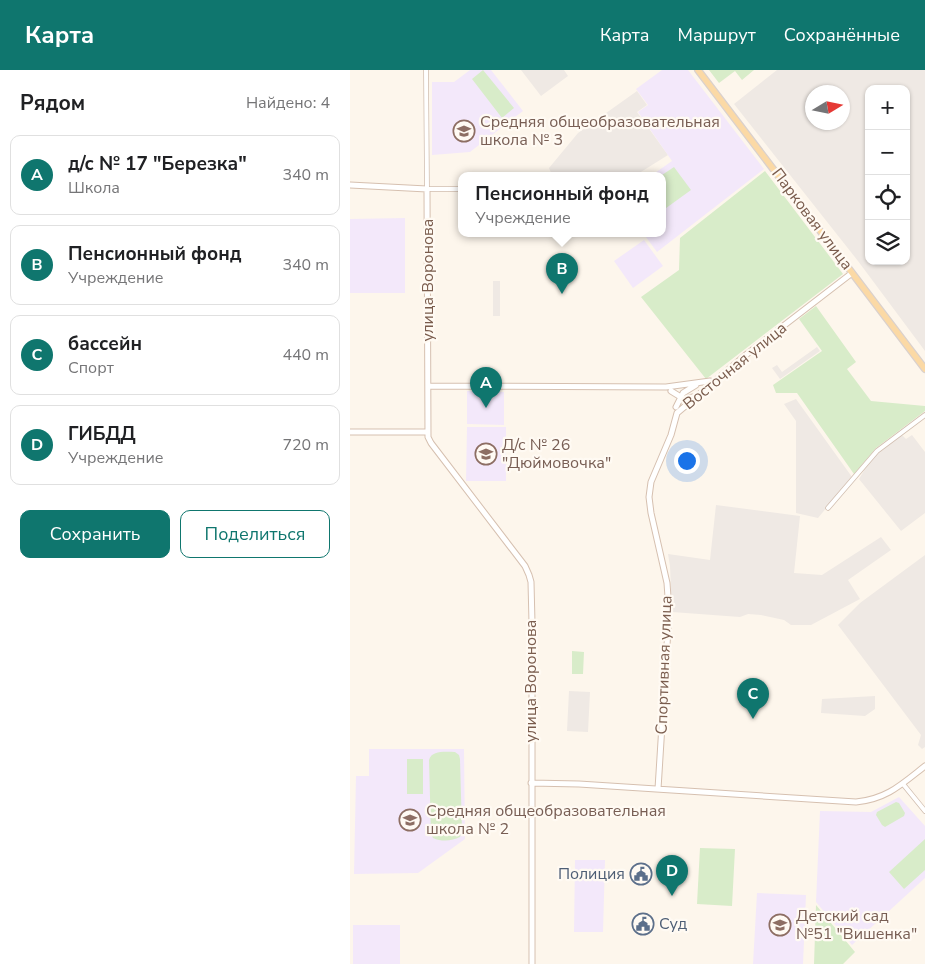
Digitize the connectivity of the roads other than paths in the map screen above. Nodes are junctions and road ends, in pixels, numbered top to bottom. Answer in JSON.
{"nodes":[{"id":1,"x":426,"y":70,"type":"edge"},
{"id":2,"x":698,"y":70,"type":"edge"},
{"id":3,"x":350,"y":185,"type":"edge"},
{"id":4,"x":427,"y":189,"type":"junction"},
{"id":5,"x":458,"y":189,"type":"edge"},
{"id":6,"x":852,"y":273,"type":"junction"},
{"id":7,"x":925,"y":369,"type":"edge"},
{"id":8,"x":716,"y":379,"type":"junction"},
{"id":9,"x":702,"y":384,"type":"junction"},
{"id":10,"x":676,"y":385,"type":"junction"},
{"id":11,"x":429,"y":386,"type":"junction"},
{"id":12,"x":668,"y":389,"type":"junction"},
{"id":13,"x":686,"y":390,"type":"junction"},
{"id":14,"x":680,"y":397,"type":"junction"},
{"id":15,"x":688,"y":401,"type":"junction"},
{"id":16,"x":677,"y":410,"type":"junction"},
{"id":17,"x":925,"y":414,"type":"edge"},
{"id":18,"x":350,"y":432,"type":"edge"},
{"id":19,"x":428,"y":432,"type":"junction"},
{"id":20,"x":828,"y":508,"type":"dead end"},
{"id":21,"x":651,"y":513,"type":"joint"},
{"id":22,"x":925,"y":766,"type":"edge"},
{"id":23,"x":531,"y":783,"type":"junction"},
{"id":24,"x":903,"y":784,"type":"junction"},
{"id":25,"x":658,"y":789,"type":"junction"},
{"id":26,"x":925,"y":811,"type":"edge"},
{"id":27,"x":532,"y":964,"type":"edge"}],
"edges":[{"from":1,"to":4,"type":"street"},
{"from":2,"to":6,"type":"main road","name":"Парковая улица"},
{"from":3,"to":4,"type":"street"},
{"from":4,"to":5,"type":"street"},
{"from":4,"to":11,"type":"street","name":"улица Воронова"},
{"from":6,"to":7,"type":"main road","name":"Парковая улица"},
{"from":6,"to":8,"type":"street","name":"Восточная улица"},
{"from":8,"to":9,"type":"street"},
{"from":8,"to":15,"type":"street","name":"Восточная улица"},
{"from":9,"to":10,"type":"street","name":"Восточная улица"},
{"from":9,"to":13,"type":"street"},
{"from":10,"to":12,"type":"street","name":"Восточная улица"},
{"from":10,"to":13,"type":"street"},
{"from":11,"to":12,"type":"street","name":"Восточная улица"},
{"from":11,"to":19,"type":"street","name":"улица Воронова"},
{"from":12,"to":14,"type":"street"},
{"from":12,"to":16,"type":"street"},
{"from":13,"to":14,"type":"street"},
{"from":13,"to":15,"type":"street"},
{"from":14,"to":15,"type":"street"},
{"from":14,"to":16,"type":"street"},
{"from":15,"to":16,"type":"street","name":"Восточная улица"},
{"from":16,"to":21,"type":"street","name":"Восточная улица"},
{"from":17,"to":20,"type":"street"},
{"from":18,"to":19,"type":"street"},
{"from":19,"to":23,"type":"street","name":"улица Воронова"},
{"from":21,"to":25,"type":"street","name":"Спортивная улица"},
{"from":22,"to":24,"type":"street"},
{"from":23,"to":25,"type":"street"},
{"from":23,"to":27,"type":"street","name":"улица Воронова"},
{"from":24,"to":25,"type":"street"},
{"from":24,"to":26,"type":"street"}]}
